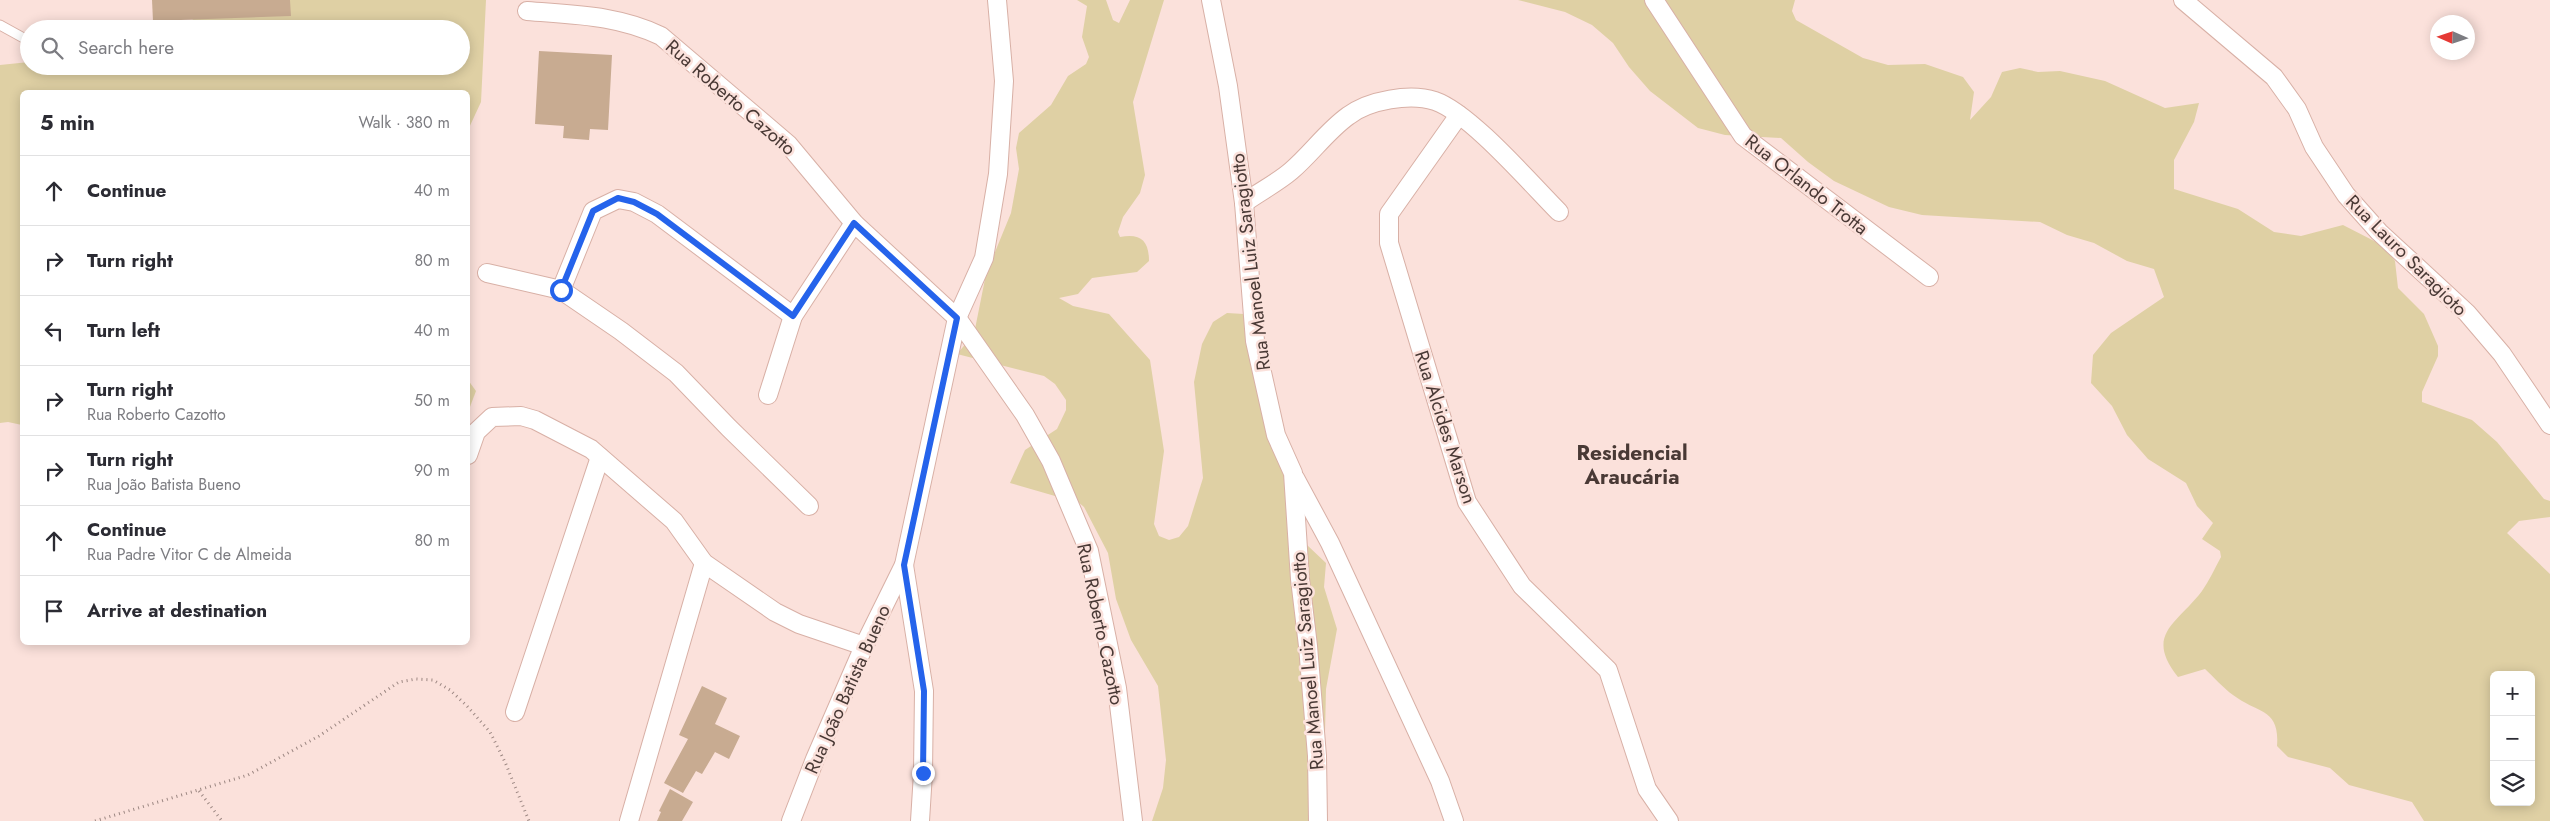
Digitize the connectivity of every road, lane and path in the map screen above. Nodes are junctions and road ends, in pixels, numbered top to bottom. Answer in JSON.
{"nodes":[{"id":1,"x":997,"y":0,"type":"edge"},
{"id":2,"x":1211,"y":0,"type":"edge"},
{"id":3,"x":1654,"y":0,"type":"edge"},
{"id":4,"x":2183,"y":0,"type":"edge"},
{"id":5,"x":527,"y":11,"type":"dead end"},
{"id":6,"x":0,"y":25,"type":"edge"},
{"id":7,"x":20,"y":36,"type":"edge"},
{"id":8,"x":1459,"y":115,"type":"junction"},
{"id":9,"x":1244,"y":203,"type":"junction"},
{"id":10,"x":1559,"y":212,"type":"dead end"},
{"id":11,"x":854,"y":223,"type":"junction"},
{"id":12,"x":487,"y":273,"type":"dead end"},
{"id":13,"x":1928,"y":277,"type":"dead end"},
{"id":14,"x":561,"y":290,"type":"junction"},
{"id":15,"x":793,"y":316,"type":"junction"},
{"id":16,"x":957,"y":318,"type":"junction"},
{"id":17,"x":768,"y":395,"type":"dead end"},
{"id":18,"x":2550,"y":425,"type":"edge"},
{"id":19,"x":470,"y":449,"type":"edge"},
{"id":20,"x":600,"y":457,"type":"junction"},
{"id":21,"x":1293,"y":473,"type":"junction"},
{"id":22,"x":809,"y":506,"type":"dead end"},
{"id":23,"x":704,"y":563,"type":"junction"},
{"id":24,"x":904,"y":565,"type":"junction"},
{"id":25,"x":864,"y":646,"type":"junction"},
{"id":26,"x":515,"y":712,"type":"dead end"},
{"id":27,"x":199,"y":791,"type":"junction"},
{"id":28,"x":95,"y":821,"type":"edge"},
{"id":29,"x":222,"y":821,"type":"edge"},
{"id":30,"x":529,"y":821,"type":"edge"},
{"id":31,"x":629,"y":821,"type":"edge"},
{"id":32,"x":791,"y":821,"type":"edge"},
{"id":33,"x":920,"y":821,"type":"edge"},
{"id":34,"x":1134,"y":821,"type":"edge"},
{"id":35,"x":1318,"y":821,"type":"edge"},
{"id":36,"x":1454,"y":821,"type":"edge"},
{"id":37,"x":1669,"y":821,"type":"edge"}],
"edges":[{"from":1,"to":16,"type":"street","name":"Rua João Batista Bueno"},
{"from":2,"to":9,"type":"street","name":"Rua Manoel Luiz Saragiotto"},
{"from":3,"to":13,"type":"street","name":"Rua Orlando Trotta"},
{"from":4,"to":18,"type":"street","name":"Rua Lauro Saragioto"},
{"from":5,"to":11,"type":"street","name":"Rua Roberto Cazotto"},
{"from":6,"to":7,"type":"lane"},
{"from":8,"to":9,"type":"street"},
{"from":8,"to":10,"type":"street"},
{"from":8,"to":37,"type":"street","name":"Rua Alcides Marson"},
{"from":9,"to":21,"type":"street","name":"Rua Manoel Luiz Saragiotto"},
{"from":11,"to":15,"type":"street"},
{"from":11,"to":16,"type":"street","name":"Rua Roberto Cazotto"},
{"from":12,"to":14,"type":"street"},
{"from":14,"to":15,"type":"street"},
{"from":14,"to":22,"type":"street"},
{"from":15,"to":17,"type":"street"},
{"from":16,"to":24,"type":"street","name":"Rua João Batista Bueno"},
{"from":16,"to":34,"type":"street","name":"Rua Roberto Cazotto"},
{"from":19,"to":20,"type":"street"},
{"from":20,"to":23,"type":"street"},
{"from":20,"to":26,"type":"street"},
{"from":21,"to":35,"type":"street","name":"Rua Manoel Luiz Saragiotto"},
{"from":21,"to":36,"type":"street"},
{"from":23,"to":25,"type":"street"},
{"from":23,"to":31,"type":"street"},
{"from":24,"to":25,"type":"street","name":"Rua João Batista Bueno"},
{"from":24,"to":33,"type":"street"},
{"from":25,"to":32,"type":"street","name":"Rua João Batista Bueno"},
{"from":27,"to":28,"type":"path"},
{"from":27,"to":29,"type":"path"},
{"from":27,"to":30,"type":"path"}]}
